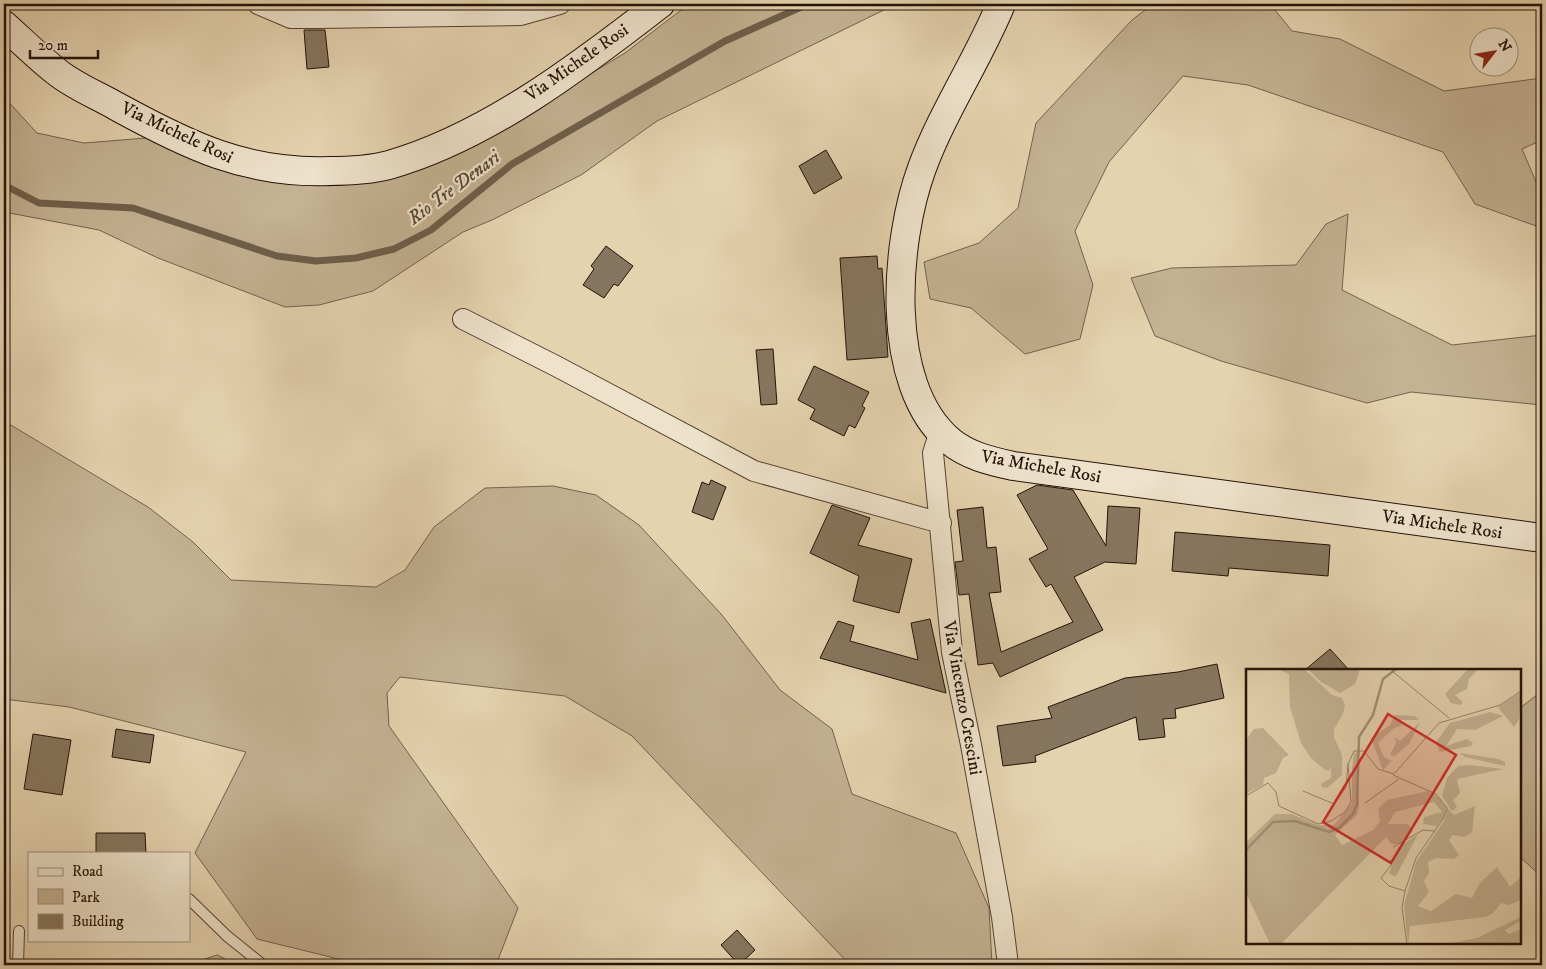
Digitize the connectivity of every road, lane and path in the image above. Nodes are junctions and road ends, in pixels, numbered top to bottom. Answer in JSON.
{"nodes":[{"id":1,"x":258,"y":4,"type":"edge"},
{"id":2,"x":560,"y":4,"type":"edge"},
{"id":3,"x":660,"y":4,"type":"edge"},
{"id":4,"x":1002,"y":4,"type":"edge"},
{"id":5,"x":4,"y":24,"type":"edge"},
{"id":6,"x":463,"y":319,"type":"dead end"},
{"id":7,"x":940,"y":431,"type":"junction"},
{"id":8,"x":941,"y":523,"type":"junction"},
{"id":9,"x":1542,"y":538,"type":"edge"},
{"id":10,"x":190,"y":900,"type":"edge"},
{"id":11,"x":19,"y":931,"type":"dead end"},
{"id":12,"x":18,"y":965,"type":"edge"},
{"id":13,"x":263,"y":965,"type":"edge"},
{"id":14,"x":1008,"y":965,"type":"edge"}],
"edges":[{"from":1,"to":2,"type":"street"},
{"from":3,"to":5,"type":"street","name":"Via Michele Rosi"},
{"from":4,"to":7,"type":"street","name":"Via Michele Rosi"},
{"from":6,"to":8,"type":"street"},
{"from":7,"to":8,"type":"street","name":"Via Vincenzo Crescini"},
{"from":7,"to":9,"type":"street","name":"Via Michele Rosi"},
{"from":8,"to":14,"type":"street","name":"Via Vincenzo Crescini"},
{"from":10,"to":13,"type":"lane"},
{"from":11,"to":12,"type":"lane"}]}
